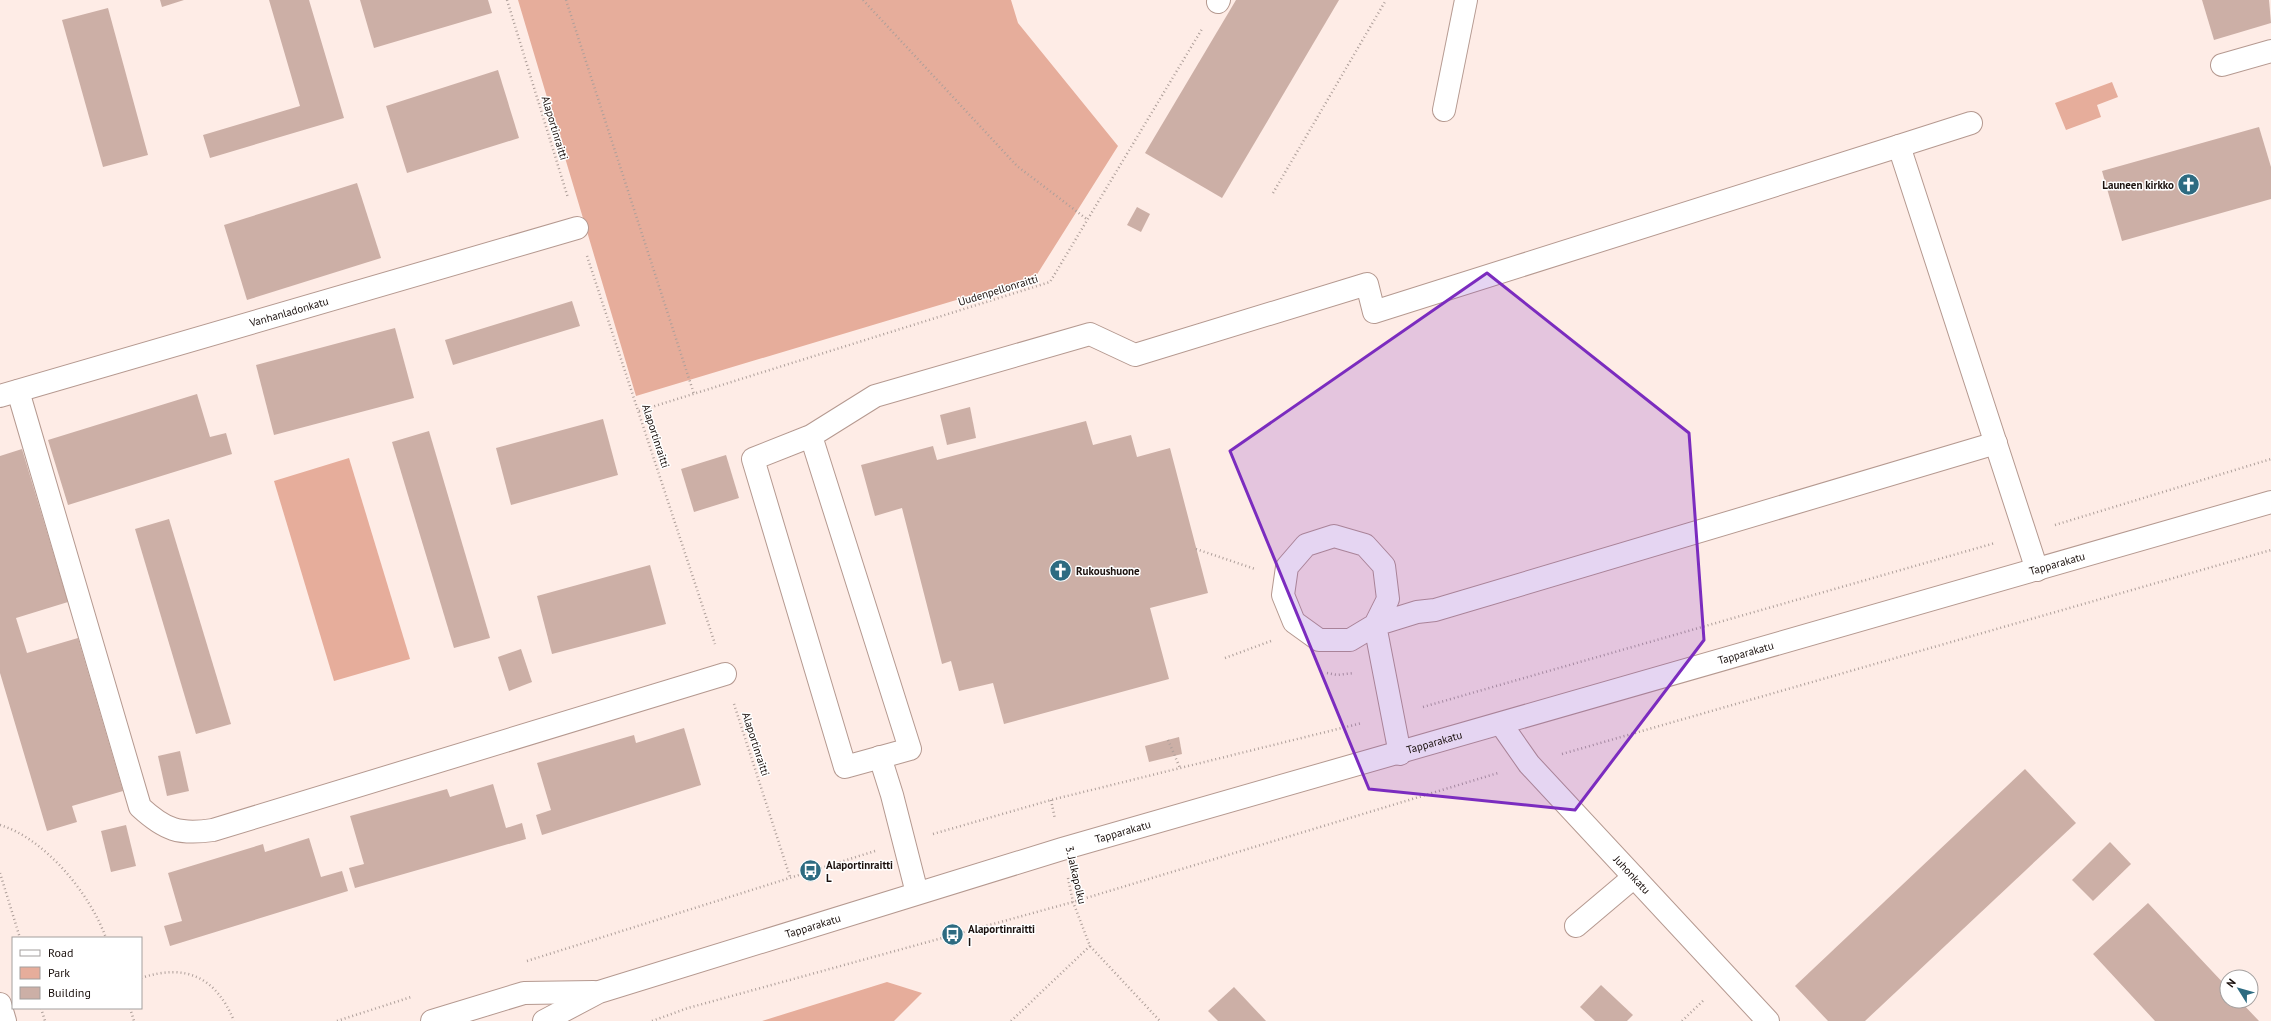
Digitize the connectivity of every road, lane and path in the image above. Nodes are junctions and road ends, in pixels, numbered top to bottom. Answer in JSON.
{"nodes":[{"id":1,"x":507,"y":0,"type":"edge"},
{"id":2,"x":566,"y":0,"type":"edge"},
{"id":3,"x":863,"y":0,"type":"edge"},
{"id":4,"x":1386,"y":0,"type":"edge"},
{"id":5,"x":1466,"y":0,"type":"edge"},
{"id":6,"x":1218,"y":1,"type":"edge"},
{"id":7,"x":2271,"y":51,"type":"edge"},
{"id":8,"x":2222,"y":65,"type":"dead end"},
{"id":9,"x":1444,"y":110,"type":"dead end"},
{"id":10,"x":1971,"y":124,"type":"dead end"},
{"id":11,"x":1899,"y":146,"type":"junction"},
{"id":12,"x":1273,"y":193,"type":"dead end"},
{"id":13,"x":1088,"y":220,"type":"junction"},
{"id":14,"x":577,"y":228,"type":"junction"},
{"id":15,"x":9,"y":393,"type":"edge"},
{"id":16,"x":694,"y":394,"type":"junction"},
{"id":17,"x":639,"y":411,"type":"junction"},
{"id":18,"x":811,"y":436,"type":"junction"},
{"id":19,"x":1996,"y":443,"type":"junction"},
{"id":20,"x":2271,"y":459,"type":"edge"},
{"id":21,"x":2271,"y":502,"type":"edge"},
{"id":22,"x":2025,"y":534,"type":"junction"},
{"id":23,"x":1196,"y":549,"type":"dead end"},
{"id":24,"x":2271,"y":550,"type":"edge"},
{"id":25,"x":1259,"y":562,"type":"dead end"},
{"id":26,"x":1255,"y":569,"type":"junction"},
{"id":27,"x":2037,"y":570,"type":"junction"},
{"id":28,"x":1255,"y":575,"type":"dead end"},
{"id":29,"x":1375,"y":625,"type":"junction"},
{"id":30,"x":1268,"y":635,"type":"dead end"},
{"id":31,"x":1272,"y":641,"type":"junction"},
{"id":32,"x":1277,"y":646,"type":"dead end"},
{"id":33,"x":1225,"y":658,"type":"dead end"},
{"id":34,"x":1322,"y":671,"type":"dead end"},
{"id":35,"x":1358,"y":673,"type":"dead end"},
{"id":36,"x":725,"y":674,"type":"junction"},
{"id":37,"x":1392,"y":715,"type":"junction"},
{"id":38,"x":1501,"y":724,"type":"junction"},
{"id":39,"x":1168,"y":740,"type":"dead end"},
{"id":40,"x":1400,"y":754,"type":"junction"},
{"id":41,"x":880,"y":757,"type":"junction"},
{"id":42,"x":1529,"y":764,"type":"junction"},
{"id":43,"x":1180,"y":768,"type":"junction"},
{"id":44,"x":1051,"y":800,"type":"junction"},
{"id":45,"x":0,"y":825,"type":"edge"},
{"id":46,"x":904,"y":842,"type":"junction"},
{"id":47,"x":1062,"y":849,"type":"junction"},
{"id":48,"x":0,"y":873,"type":"edge"},
{"id":49,"x":790,"y":877,"type":"junction"},
{"id":50,"x":1634,"y":877,"type":"junction"},
{"id":51,"x":917,"y":893,"type":"junction"},
{"id":52,"x":1072,"y":902,"type":"junction"},
{"id":53,"x":1576,"y":926,"type":"dead end"},
{"id":54,"x":20,"y":937,"type":"edge"},
{"id":55,"x":106,"y":937,"type":"edge"},
{"id":56,"x":1090,"y":946,"type":"junction"},
{"id":57,"x":526,"y":961,"type":"dead end"},
{"id":58,"x":142,"y":978,"type":"edge"},
{"id":59,"x":600,"y":992,"type":"junction"},
{"id":60,"x":412,"y":997,"type":"dead end"},
{"id":61,"x":0,"y":1004,"type":"edge"},
{"id":62,"x":41,"y":1009,"type":"edge"},
{"id":63,"x":130,"y":1009,"type":"edge"},
{"id":64,"x":5,"y":1021,"type":"edge"},
{"id":65,"x":45,"y":1021,"type":"edge"},
{"id":66,"x":134,"y":1021,"type":"edge"},
{"id":67,"x":234,"y":1021,"type":"edge"},
{"id":68,"x":337,"y":1021,"type":"edge"},
{"id":69,"x":432,"y":1021,"type":"edge"},
{"id":70,"x":544,"y":1021,"type":"edge"},
{"id":71,"x":652,"y":1021,"type":"edge"},
{"id":72,"x":1012,"y":1021,"type":"edge"},
{"id":73,"x":1160,"y":1021,"type":"edge"},
{"id":74,"x":1768,"y":1021,"type":"edge"}],
"edges":[{"from":1,"to":14,"type":"path","name":"Alaportinraitti"},
{"from":2,"to":16,"type":"path"},
{"from":3,"to":13,"type":"path"},
{"from":4,"to":12,"type":"path"},
{"from":5,"to":9,"type":"main road"},
{"from":6,"to":13,"type":"path","name":"Uudenpellonraitti"},
{"from":7,"to":8,"type":"main road"},
{"from":10,"to":11,"type":"main road"},
{"from":11,"to":18,"type":"main road"},
{"from":11,"to":19,"type":"main road"},
{"from":13,"to":16,"type":"path","name":"Uudenpellonraitti"},
{"from":14,"to":15,"type":"main road","name":"Vanhanladonkatu"},
{"from":14,"to":17,"type":"path","name":"Alaportinraitti"},
{"from":15,"to":36,"type":"main road"},
{"from":16,"to":17,"type":"path","name":"Uudenpellonraitti"},
{"from":17,"to":36,"type":"path","name":"Alaportinraitti"},
{"from":18,"to":41,"type":"main road"},
{"from":18,"to":41,"type":"main road"},
{"from":19,"to":22,"type":"main road"},
{"from":19,"to":29,"type":"main road"},
{"from":20,"to":22,"type":"path"},
{"from":21,"to":27,"type":"main road","name":"Tapparakatu"},
{"from":22,"to":27,"type":"main road"},
{"from":22,"to":37,"type":"path"},
{"from":23,"to":26,"type":"path"},
{"from":24,"to":42,"type":"path"},
{"from":25,"to":26,"type":"path"},
{"from":26,"to":28,"type":"path"},
{"from":27,"to":38,"type":"main road","name":"Tapparakatu"},
{"from":29,"to":29,"type":"main road"},
{"from":29,"to":37,"type":"main road"},
{"from":30,"to":31,"type":"path"},
{"from":31,"to":32,"type":"path"},
{"from":31,"to":33,"type":"path"},
{"from":34,"to":35,"type":"path"},
{"from":36,"to":49,"type":"path","name":"Alaportinraitti"},
{"from":37,"to":40,"type":"main road"},
{"from":37,"to":43,"type":"path"},
{"from":38,"to":40,"type":"main road","name":"Tapparakatu"},
{"from":38,"to":42,"type":"main road","name":"Juhonkatu"},
{"from":39,"to":43,"type":"path"},
{"from":40,"to":47,"type":"main road","name":"Tapparakatu"},
{"from":41,"to":46,"type":"main road"},
{"from":42,"to":50,"type":"main road","name":"Juhonkatu"},
{"from":42,"to":52,"type":"path"},
{"from":43,"to":44,"type":"path"},
{"from":44,"to":46,"type":"path"},
{"from":44,"to":47,"type":"path","name":"3. Jalkapolku"},
{"from":45,"to":55,"type":"path"},
{"from":46,"to":49,"type":"path"},
{"from":46,"to":51,"type":"main road"},
{"from":47,"to":51,"type":"main road","name":"Tapparakatu"},
{"from":47,"to":52,"type":"path","name":"3. Jalkapolku"},
{"from":48,"to":54,"type":"path"},
{"from":49,"to":57,"type":"path"},
{"from":50,"to":53,"type":"main road"},
{"from":50,"to":74,"type":"main road","name":"Juhonkatu"},
{"from":51,"to":59,"type":"main road","name":"Tapparakatu"},
{"from":52,"to":56,"type":"path","name":"3. Jalkapolku"},
{"from":52,"to":71,"type":"path"},
{"from":56,"to":72,"type":"path"},
{"from":56,"to":73,"type":"path","name":"3. Jalkapolku"},
{"from":58,"to":67,"type":"path"},
{"from":59,"to":69,"type":"main road","name":"Tapparakatu"},
{"from":59,"to":70,"type":"main road","name":"Tapparakatu"},
{"from":60,"to":68,"type":"path"},
{"from":61,"to":64,"type":"main road"},
{"from":62,"to":65,"type":"path"},
{"from":63,"to":66,"type":"path"}]}
